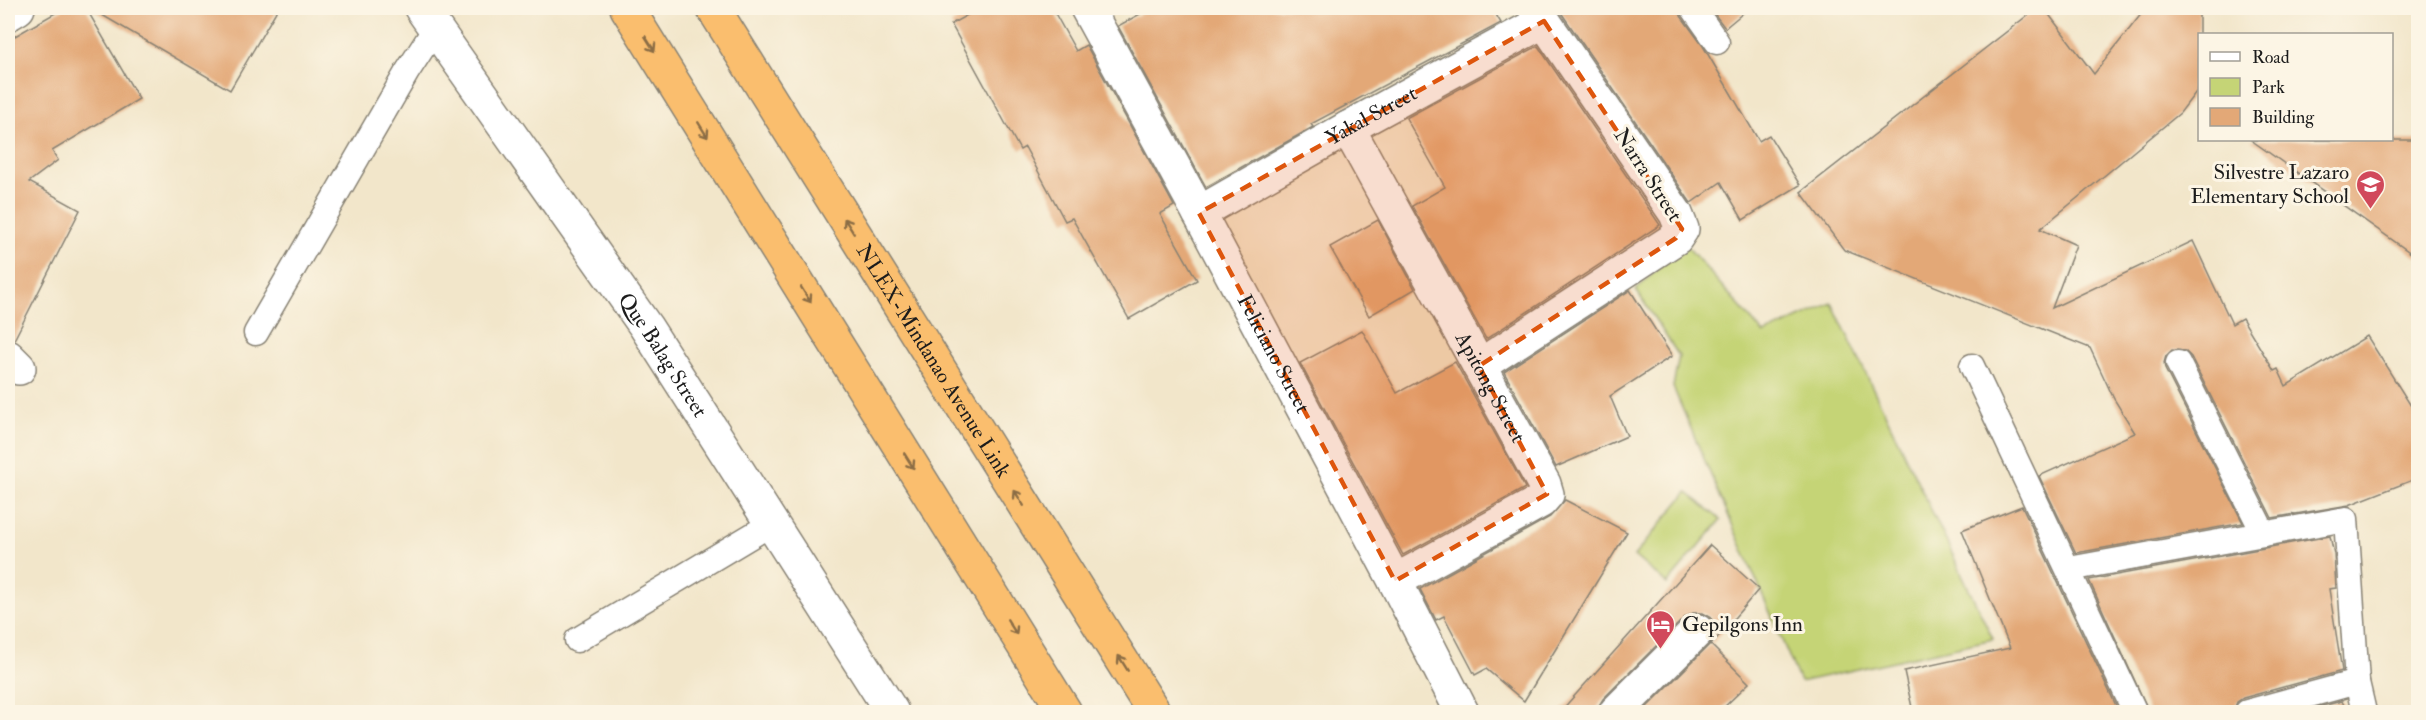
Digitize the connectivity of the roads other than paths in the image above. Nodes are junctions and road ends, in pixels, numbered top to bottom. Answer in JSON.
{"nodes":[{"id":1,"x":18,"y":8,"type":"edge"},
{"id":2,"x":627,"y":8,"type":"edge"},
{"id":3,"x":713,"y":8,"type":"edge"},
{"id":4,"x":1693,"y":8,"type":"edge"},
{"id":5,"x":1100,"y":12,"type":"edge"},
{"id":6,"x":8,"y":14,"type":"edge"},
{"id":7,"x":1539,"y":14,"type":"edge"},
{"id":8,"x":429,"y":17,"type":"edge"},
{"id":9,"x":1717,"y":42,"type":"dead end"},
{"id":10,"x":1348,"y":128,"type":"junction"},
{"id":11,"x":1199,"y":213,"type":"junction"},
{"id":12,"x":256,"y":333,"type":"dead end"},
{"id":13,"x":2178,"y":363,"type":"dead end"},
{"id":14,"x":1479,"y":366,"type":"junction"},
{"id":15,"x":1972,"y":366,"type":"dead end"},
{"id":16,"x":771,"y":524,"type":"junction"},
{"id":17,"x":2264,"y":534,"type":"junction"},
{"id":18,"x":2069,"y":569,"type":"junction"},
{"id":19,"x":1395,"y":581,"type":"junction"},
{"id":20,"x":1697,"y":631,"type":"dead end"},
{"id":21,"x":577,"y":640,"type":"dead end"},
{"id":22,"x":2357,"y":682,"type":"junction"},
{"id":23,"x":892,"y":712,"type":"edge"},
{"id":24,"x":1065,"y":712,"type":"edge"},
{"id":25,"x":1154,"y":712,"type":"edge"},
{"id":26,"x":1462,"y":712,"type":"edge"},
{"id":27,"x":1616,"y":712,"type":"edge"},
{"id":28,"x":2135,"y":712,"type":"edge"},
{"id":29,"x":2247,"y":712,"type":"edge"},
{"id":30,"x":2364,"y":712,"type":"edge"}],
"edges":[{"from":1,"to":6,"type":"street"},
{"from":2,"to":24,"type":"highway","one_way":true},
{"from":25,"to":3,"type":"highway","name":"NLEX-Mindanao Avenue Link","one_way":true},
{"from":4,"to":9,"type":"lane"},
{"from":5,"to":11,"type":"street","name":"Feliciano Street"},
{"from":7,"to":10,"type":"street","name":"Yakal Street"},
{"from":7,"to":14,"type":"street","name":"Narra Street"},
{"from":8,"to":12,"type":"lane"},
{"from":8,"to":16,"type":"street","name":"Que Balag Street"},
{"from":10,"to":11,"type":"street","name":"Yakal Street"},
{"from":10,"to":14,"type":"street","name":"Apitong Street"},
{"from":11,"to":19,"type":"street","name":"Feliciano Street"},
{"from":13,"to":17,"type":"lane"},
{"from":14,"to":19,"type":"street","name":"Apitong Street"},
{"from":15,"to":18,"type":"lane"},
{"from":16,"to":21,"type":"lane"},
{"from":16,"to":23,"type":"street","name":"Que Balag Street"},
{"from":17,"to":18,"type":"lane"},
{"from":17,"to":22,"type":"lane"},
{"from":18,"to":28,"type":"lane"},
{"from":19,"to":26,"type":"street","name":"Feliciano Street"},
{"from":20,"to":27,"type":"street"},
{"from":22,"to":29,"type":"lane"},
{"from":22,"to":30,"type":"lane"}]}
